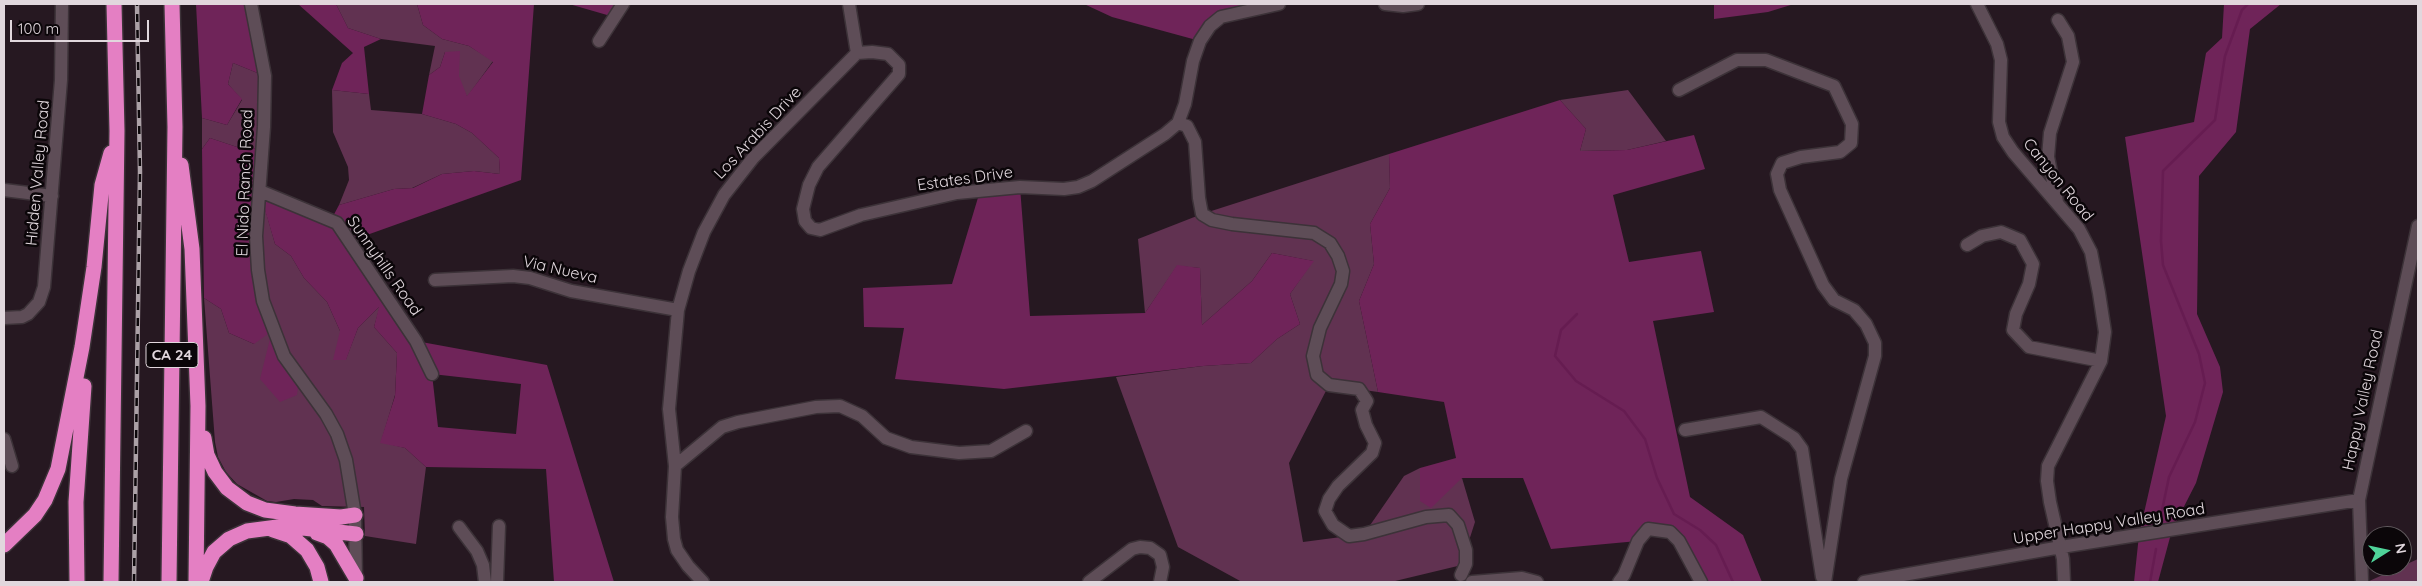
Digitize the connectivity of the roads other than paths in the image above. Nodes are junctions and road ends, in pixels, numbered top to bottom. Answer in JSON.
{"nodes":[{"id":1,"x":62,"y":4,"type":"edge"},
{"id":2,"x":114,"y":4,"type":"edge"},
{"id":3,"x":172,"y":4,"type":"edge"},
{"id":4,"x":251,"y":4,"type":"edge"},
{"id":5,"x":622,"y":4,"type":"edge"},
{"id":6,"x":849,"y":4,"type":"edge"},
{"id":7,"x":1279,"y":4,"type":"edge"},
{"id":8,"x":1385,"y":4,"type":"edge"},
{"id":9,"x":1418,"y":4,"type":"edge"},
{"id":10,"x":1978,"y":4,"type":"edge"},
{"id":11,"x":2058,"y":20,"type":"dead end"},
{"id":12,"x":599,"y":41,"type":"dead end"},
{"id":13,"x":857,"y":53,"type":"junction"},
{"id":14,"x":1678,"y":90,"type":"dead end"},
{"id":15,"x":1178,"y":123,"type":"junction"},
{"id":16,"x":175,"y":127,"type":"junction"},
{"id":17,"x":116,"y":131,"type":"junction"},
{"id":18,"x":4,"y":190,"type":"edge"},
{"id":19,"x":260,"y":191,"type":"junction"},
{"id":20,"x":52,"y":196,"type":"junction"},
{"id":21,"x":2058,"y":204,"type":"junction"},
{"id":22,"x":2418,"y":226,"type":"edge"},
{"id":23,"x":1967,"y":245,"type":"dead end"},
{"id":24,"x":434,"y":280,"type":"dead end"},
{"id":25,"x":678,"y":310,"type":"junction"},
{"id":26,"x":4,"y":318,"type":"edge"},
{"id":27,"x":82,"y":347,"type":"junction"},
{"id":28,"x":2101,"y":361,"type":"junction"},
{"id":29,"x":432,"y":374,"type":"dead end"},
{"id":30,"x":198,"y":406,"type":"junction"},
{"id":31,"x":1685,"y":430,"type":"dead end"},
{"id":32,"x":1026,"y":431,"type":"dead end"},
{"id":33,"x":4,"y":439,"type":"edge"},
{"id":34,"x":12,"y":466,"type":"dead end"},
{"id":35,"x":675,"y":466,"type":"junction"},
{"id":36,"x":2359,"y":500,"type":"junction"},
{"id":37,"x":355,"y":515,"type":"junction"},
{"id":38,"x":498,"y":526,"type":"dead end"},
{"id":39,"x":459,"y":527,"type":"dead end"},
{"id":40,"x":306,"y":528,"type":"junction"},
{"id":41,"x":252,"y":530,"type":"junction"},
{"id":42,"x":356,"y":534,"type":"junction"},
{"id":43,"x":4,"y":545,"type":"edge"},
{"id":44,"x":2061,"y":547,"type":"junction"},
{"id":45,"x":1461,"y":575,"type":"dead end"},
{"id":46,"x":356,"y":580,"type":"edge"},
{"id":47,"x":77,"y":582,"type":"edge"},
{"id":48,"x":111,"y":582,"type":"edge"},
{"id":49,"x":169,"y":582,"type":"edge"},
{"id":50,"x":196,"y":582,"type":"edge"},
{"id":51,"x":201,"y":582,"type":"edge"},
{"id":52,"x":321,"y":582,"type":"edge"},
{"id":53,"x":486,"y":582,"type":"edge"},
{"id":54,"x":497,"y":582,"type":"edge"},
{"id":55,"x":703,"y":582,"type":"edge"},
{"id":56,"x":1089,"y":582,"type":"edge"},
{"id":57,"x":1160,"y":582,"type":"edge"},
{"id":58,"x":1472,"y":582,"type":"edge"},
{"id":59,"x":1537,"y":582,"type":"edge"},
{"id":60,"x":1619,"y":582,"type":"edge"},
{"id":61,"x":1701,"y":582,"type":"edge"},
{"id":62,"x":1824,"y":582,"type":"edge"},
{"id":63,"x":1864,"y":582,"type":"edge"},
{"id":64,"x":2064,"y":582,"type":"edge"},
{"id":65,"x":2362,"y":582,"type":"edge"}],
"edges":[{"from":1,"to":20,"type":"street","name":"Hidden Valley Road"},
{"from":2,"to":17,"type":"highway"},
{"from":3,"to":16,"type":"highway","number":"CA 24"},
{"from":4,"to":19,"type":"street","name":"El Nido Ranch Road"},
{"from":5,"to":12,"type":"street"},
{"from":6,"to":13,"type":"street"},
{"from":7,"to":15,"type":"street"},
{"from":8,"to":9,"type":"street"},
{"from":10,"to":21,"type":"street","name":"Canyon Road"},
{"from":11,"to":21,"type":"street"},
{"from":13,"to":15,"type":"street","name":"Estates Drive"},
{"from":13,"to":25,"type":"street","name":"Los Arabis Drive"},
{"from":14,"to":62,"type":"street"},
{"from":15,"to":45,"type":"street"},
{"from":16,"to":30,"type":"highway"},
{"from":16,"to":49,"type":"highway","number":"CA 24"},
{"from":17,"to":27,"type":"highway"},
{"from":17,"to":48,"type":"highway"},
{"from":18,"to":20,"type":"street"},
{"from":19,"to":29,"type":"street","name":"Sunnyhills Road"},
{"from":19,"to":37,"type":"street","name":"El Nido Ranch Road"},
{"from":20,"to":26,"type":"street","name":"Hidden Valley Road"},
{"from":21,"to":28,"type":"street","name":"Canyon Road"},
{"from":22,"to":36,"type":"street","name":"Happy Valley Road"},
{"from":23,"to":28,"type":"street"},
{"from":24,"to":25,"type":"street","name":"Via Nueva"},
{"from":25,"to":35,"type":"street","name":"Los Arabis Drive"},
{"from":27,"to":43,"type":"highway"},
{"from":27,"to":47,"type":"highway"},
{"from":28,"to":44,"type":"street","name":"Canyon Road"},
{"from":30,"to":37,"type":"highway"},
{"from":30,"to":50,"type":"highway"},
{"from":31,"to":62,"type":"street"},
{"from":32,"to":35,"type":"street"},
{"from":33,"to":34,"type":"street"},
{"from":35,"to":55,"type":"street","name":"Los Arabis Drive"},
{"from":36,"to":44,"type":"street","name":"Upper Happy Valley Road"},
{"from":36,"to":65,"type":"street","name":"Happy Valley Road"},
{"from":37,"to":42,"type":"street","name":"El Nido Ranch Road"},
{"from":38,"to":54,"type":"street"},
{"from":39,"to":53,"type":"street"},
{"from":40,"to":41,"type":"highway"},
{"from":40,"to":42,"type":"highway"},
{"from":40,"to":46,"type":"highway"},
{"from":41,"to":51,"type":"highway"},
{"from":41,"to":52,"type":"highway"},
{"from":42,"to":46,"type":"street","name":"El Nido Ranch Road"},
{"from":44,"to":63,"type":"street","name":"Upper Happy Valley Road"},
{"from":44,"to":64,"type":"street","name":"Canyon Road"},
{"from":56,"to":57,"type":"street"},
{"from":58,"to":59,"type":"street"},
{"from":60,"to":61,"type":"street"}]}
